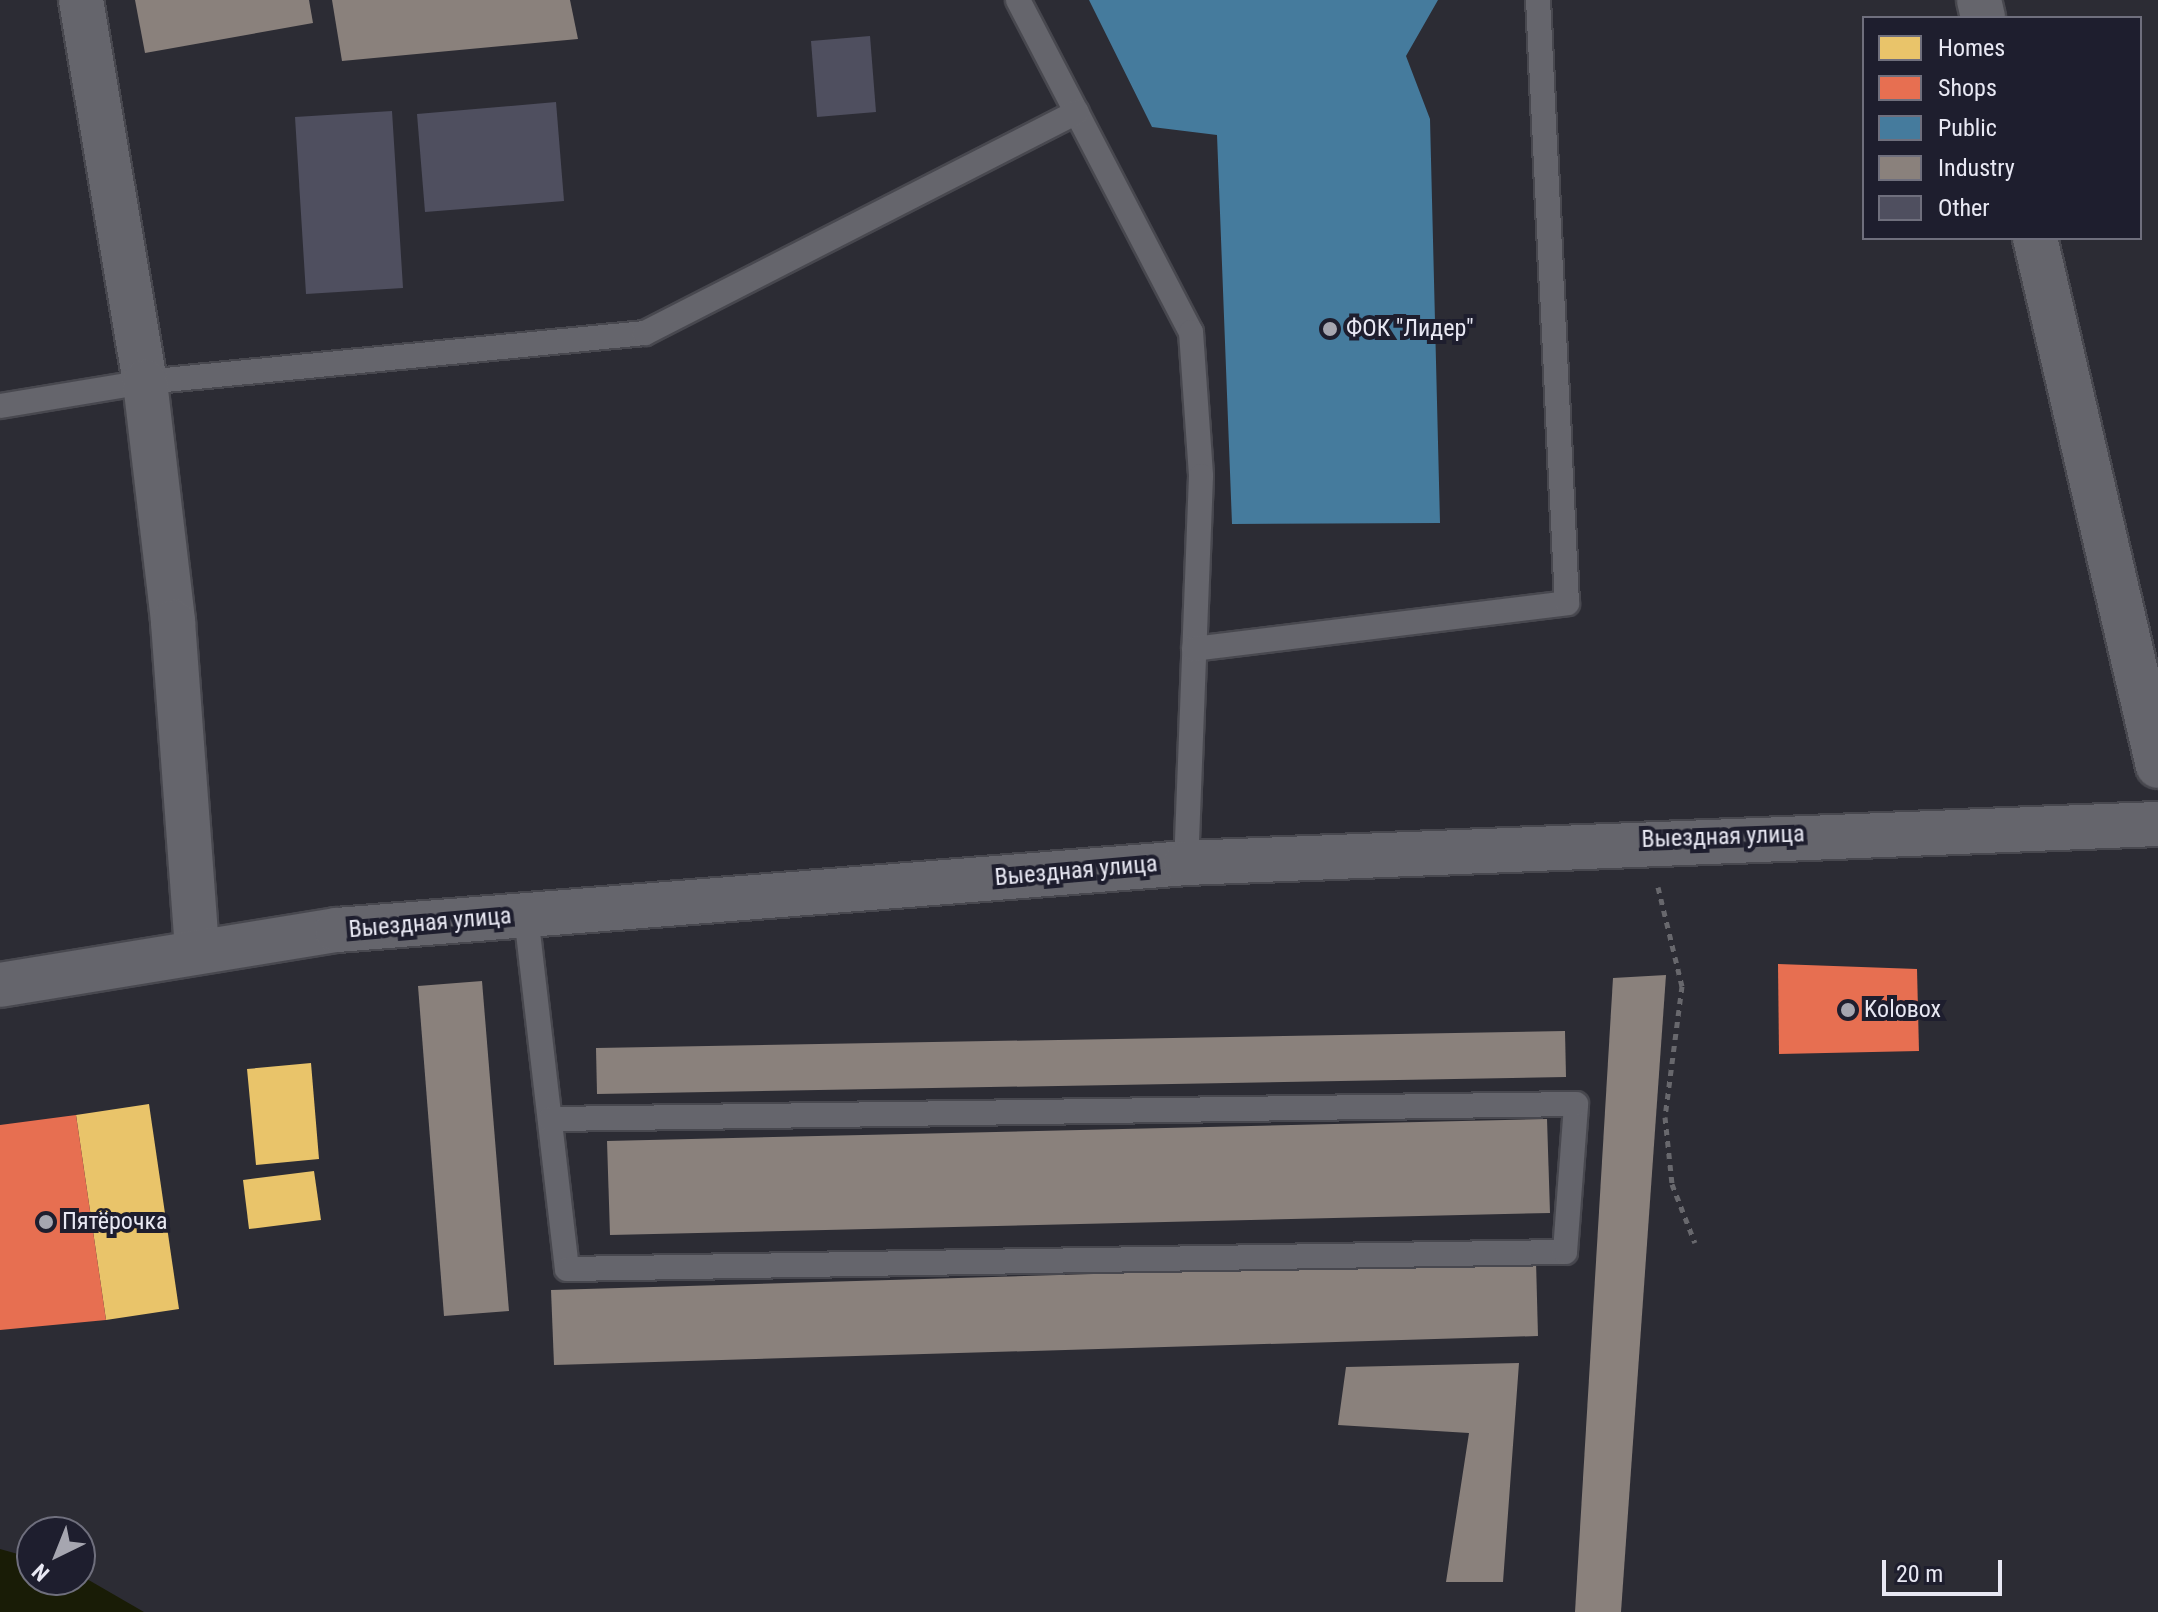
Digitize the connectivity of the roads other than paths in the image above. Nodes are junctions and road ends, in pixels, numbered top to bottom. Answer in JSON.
{"nodes":[{"id":1,"x":81,"y":0,"type":"edge"},
{"id":2,"x":1018,"y":0,"type":"edge"},
{"id":3,"x":1538,"y":0,"type":"edge"},
{"id":4,"x":1077,"y":112,"type":"junction"},
{"id":5,"x":2036,"y":240,"type":"edge"},
{"id":6,"x":145,"y":382,"type":"junction"},
{"id":7,"x":0,"y":406,"type":"edge"},
{"id":8,"x":1194,"y":649,"type":"junction"},
{"id":9,"x":2147,"y":666,"type":"edge"},
{"id":10,"x":2158,"y":766,"type":"edge"},
{"id":11,"x":2158,"y":824,"type":"edge"},
{"id":12,"x":1186,"y":863,"type":"junction"},
{"id":13,"x":526,"y":915,"type":"junction"},
{"id":14,"x":197,"y":949,"type":"junction"},
{"id":15,"x":0,"y":985,"type":"edge"},
{"id":16,"x":550,"y":1119,"type":"junction"}],
"edges":[{"from":1,"to":6,"type":"street"},
{"from":2,"to":4,"type":"lane"},
{"from":3,"to":8,"type":"lane"},
{"from":4,"to":6,"type":"lane"},
{"from":4,"to":8,"type":"lane"},
{"from":5,"to":9,"type":"street"},
{"from":6,"to":7,"type":"lane"},
{"from":6,"to":14,"type":"street"},
{"from":8,"to":12,"type":"lane"},
{"from":9,"to":10,"type":"street"},
{"from":11,"to":12,"type":"street","name":"Выездная улица"},
{"from":12,"to":13,"type":"street","name":"Выездная улица"},
{"from":13,"to":14,"type":"street","name":"Выездная улица"},
{"from":13,"to":16,"type":"lane"},
{"from":14,"to":15,"type":"street","name":"Выездная улица"},
{"from":16,"to":16,"type":"lane"}]}
